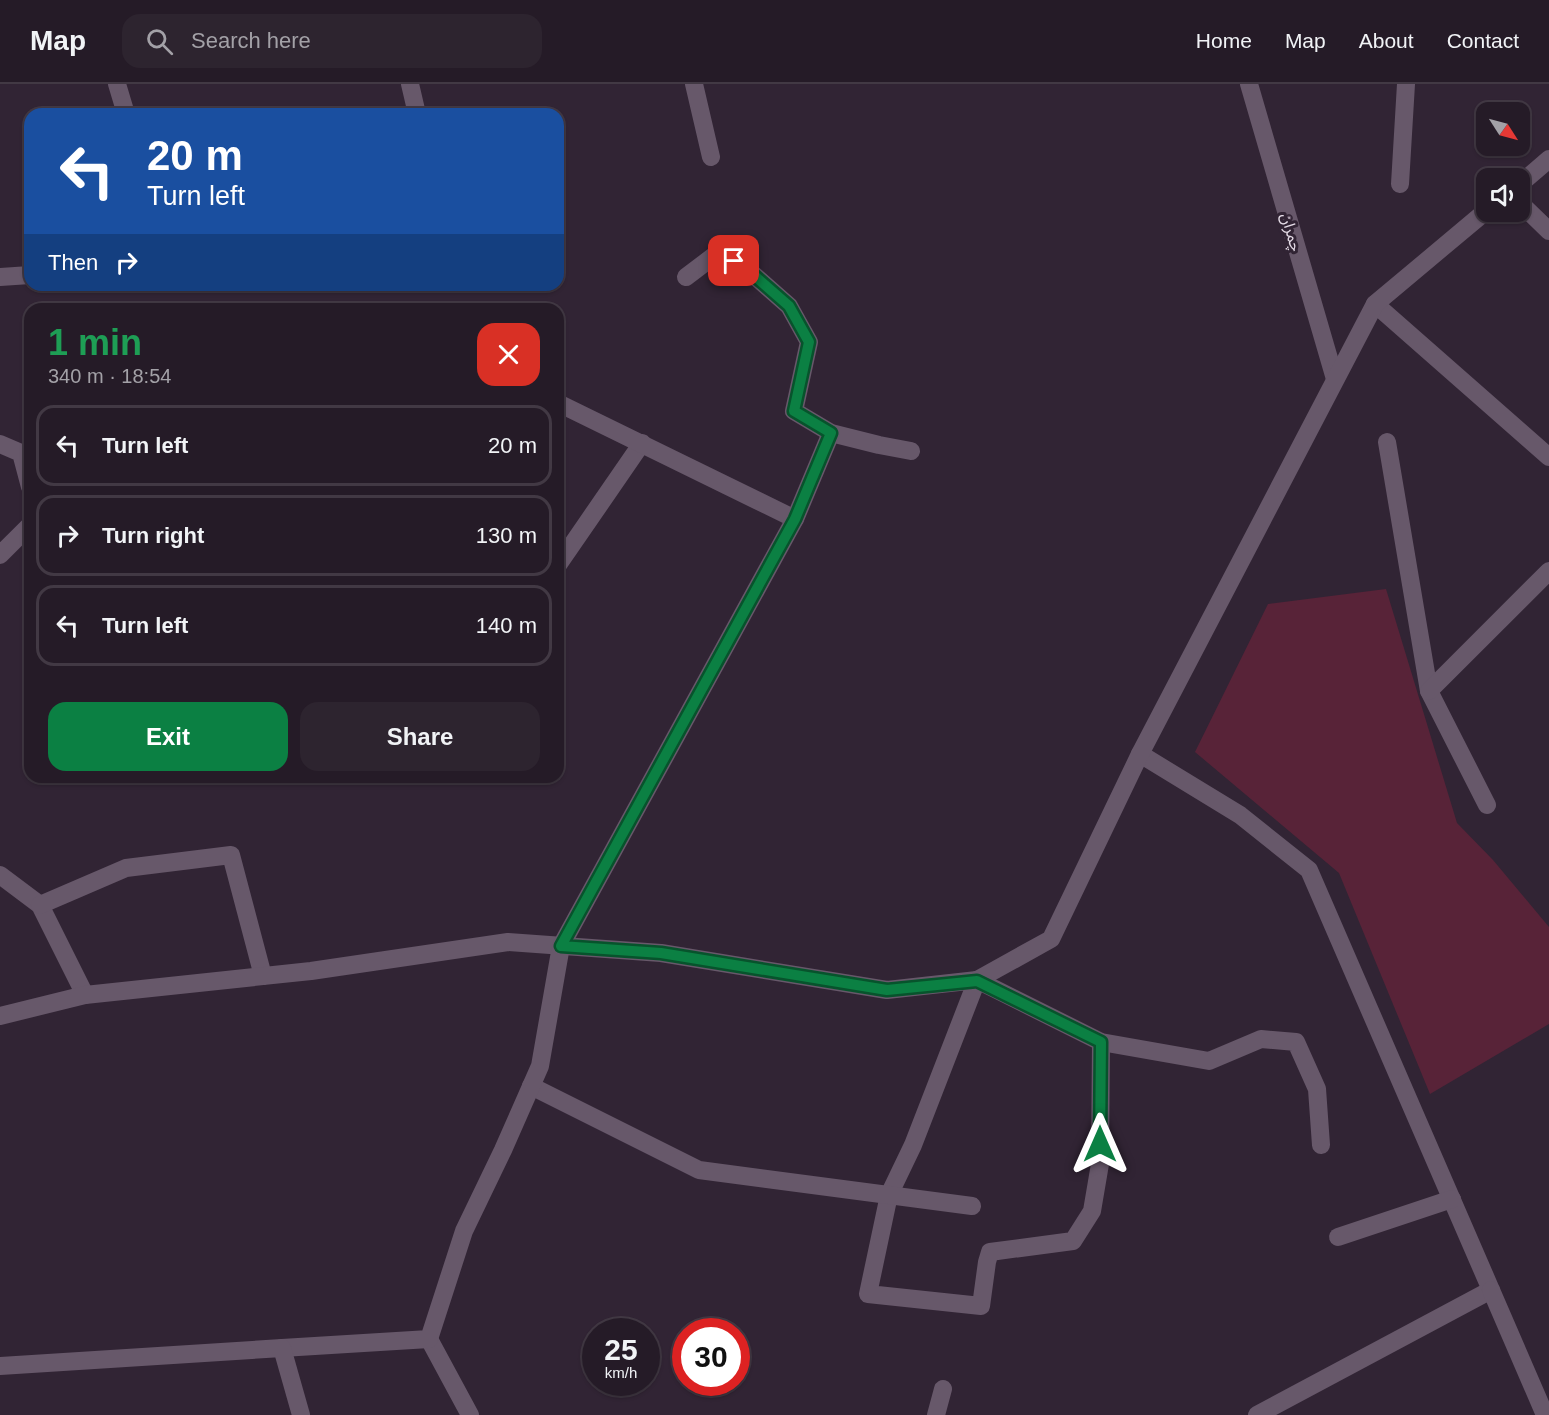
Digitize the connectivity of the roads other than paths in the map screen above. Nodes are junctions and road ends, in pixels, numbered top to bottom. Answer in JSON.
{"nodes":[{"id":1,"x":117,"y":84,"type":"edge"},
{"id":2,"x":410,"y":84,"type":"edge"},
{"id":3,"x":694,"y":84,"type":"edge"},
{"id":4,"x":1249,"y":84,"type":"edge"},
{"id":5,"x":1406,"y":84,"type":"edge"},
{"id":6,"x":124,"y":108,"type":"edge"},
{"id":7,"x":416,"y":108,"type":"edge"},
{"id":8,"x":711,"y":157,"type":"dead end"},
{"id":9,"x":1549,"y":159,"type":"edge"},
{"id":10,"x":1530,"y":175,"type":"edge"},
{"id":11,"x":1400,"y":184,"type":"dead end"},
{"id":12,"x":1530,"y":213,"type":"edge"},
{"id":13,"x":1476,"y":219,"type":"edge"},
{"id":14,"x":1549,"y":231,"type":"edge"},
{"id":15,"x":24,"y":275,"type":"edge"},
{"id":16,"x":0,"y":277,"type":"edge"},
{"id":17,"x":686,"y":278,"type":"dead end"},
{"id":18,"x":1375,"y":304,"type":"junction"},
{"id":19,"x":1335,"y":379,"type":"junction"},
{"id":20,"x":564,"y":406,"type":"edge"},
{"id":21,"x":831,"y":433,"type":"junction"},
{"id":22,"x":1387,"y":441,"type":"dead end"},
{"id":23,"x":642,"y":443,"type":"junction"},
{"id":24,"x":0,"y":444,"type":"edge"},
{"id":25,"x":911,"y":451,"type":"dead end"},
{"id":26,"x":1549,"y":457,"type":"edge"},
{"id":27,"x":24,"y":464,"type":"edge"},
{"id":28,"x":795,"y":519,"type":"junction"},
{"id":29,"x":24,"y":531,"type":"edge"},
{"id":30,"x":0,"y":555,"type":"edge"},
{"id":31,"x":564,"y":556,"type":"edge"},
{"id":32,"x":1549,"y":571,"type":"edge"},
{"id":33,"x":1429,"y":691,"type":"junction"},
{"id":34,"x":1140,"y":754,"type":"junction"},
{"id":35,"x":1487,"y":805,"type":"dead end"},
{"id":36,"x":0,"y":875,"type":"edge"},
{"id":37,"x":40,"y":904,"type":"junction"},
{"id":38,"x":561,"y":946,"type":"junction"},
{"id":39,"x":264,"y":976,"type":"junction"},
{"id":40,"x":977,"y":981,"type":"junction"},
{"id":41,"x":85,"y":995,"type":"junction"},
{"id":42,"x":0,"y":1016,"type":"edge"},
{"id":43,"x":1101,"y":1042,"type":"junction"},
{"id":44,"x":531,"y":1086,"type":"junction"},
{"id":45,"x":1321,"y":1144,"type":"dead end"},
{"id":46,"x":889,"y":1195,"type":"junction"},
{"id":47,"x":1452,"y":1199,"type":"junction"},
{"id":48,"x":972,"y":1206,"type":"dead end"},
{"id":49,"x":1338,"y":1237,"type":"dead end"},
{"id":50,"x":1491,"y":1290,"type":"junction"},
{"id":51,"x":429,"y":1339,"type":"junction"},
{"id":52,"x":282,"y":1348,"type":"junction"},
{"id":53,"x":0,"y":1366,"type":"edge"},
{"id":54,"x":943,"y":1389,"type":"dead end"},
{"id":55,"x":301,"y":1415,"type":"edge"},
{"id":56,"x":470,"y":1415,"type":"edge"},
{"id":57,"x":936,"y":1415,"type":"edge"},
{"id":58,"x":1257,"y":1415,"type":"edge"},
{"id":59,"x":1545,"y":1415,"type":"edge"}],
"edges":[{"from":1,"to":6,"type":"street"},
{"from":2,"to":7,"type":"street"},
{"from":3,"to":8,"type":"street"},
{"from":4,"to":19,"type":"street","name":"چمران"},
{"from":5,"to":11,"type":"street"},
{"from":9,"to":10,"type":"street"},
{"from":12,"to":14,"type":"street"},
{"from":13,"to":18,"type":"street"},
{"from":15,"to":16,"type":"street"},
{"from":17,"to":21,"type":"street"},
{"from":18,"to":19,"type":"street"},
{"from":18,"to":26,"type":"street"},
{"from":19,"to":34,"type":"street"},
{"from":20,"to":23,"type":"street"},
{"from":21,"to":25,"type":"street"},
{"from":21,"to":28,"type":"street"},
{"from":22,"to":33,"type":"street"},
{"from":23,"to":28,"type":"street"},
{"from":23,"to":31,"type":"street"},
{"from":24,"to":27,"type":"street"},
{"from":28,"to":38,"type":"street"},
{"from":29,"to":30,"type":"street"},
{"from":32,"to":33,"type":"street"},
{"from":33,"to":35,"type":"street"},
{"from":34,"to":40,"type":"street"},
{"from":34,"to":47,"type":"street"},
{"from":36,"to":37,"type":"street"},
{"from":37,"to":39,"type":"street"},
{"from":37,"to":41,"type":"street"},
{"from":38,"to":39,"type":"street"},
{"from":38,"to":40,"type":"street"},
{"from":38,"to":44,"type":"street"},
{"from":39,"to":41,"type":"street"},
{"from":40,"to":43,"type":"street"},
{"from":40,"to":46,"type":"street"},
{"from":41,"to":42,"type":"street"},
{"from":43,"to":45,"type":"street"},
{"from":43,"to":46,"type":"street"},
{"from":44,"to":46,"type":"street"},
{"from":44,"to":51,"type":"street"},
{"from":46,"to":48,"type":"street"},
{"from":47,"to":49,"type":"street"},
{"from":47,"to":50,"type":"street"},
{"from":50,"to":58,"type":"street"},
{"from":50,"to":59,"type":"street"},
{"from":51,"to":52,"type":"street"},
{"from":51,"to":56,"type":"street"},
{"from":52,"to":53,"type":"street"},
{"from":52,"to":55,"type":"street"},
{"from":54,"to":57,"type":"street"}]}
